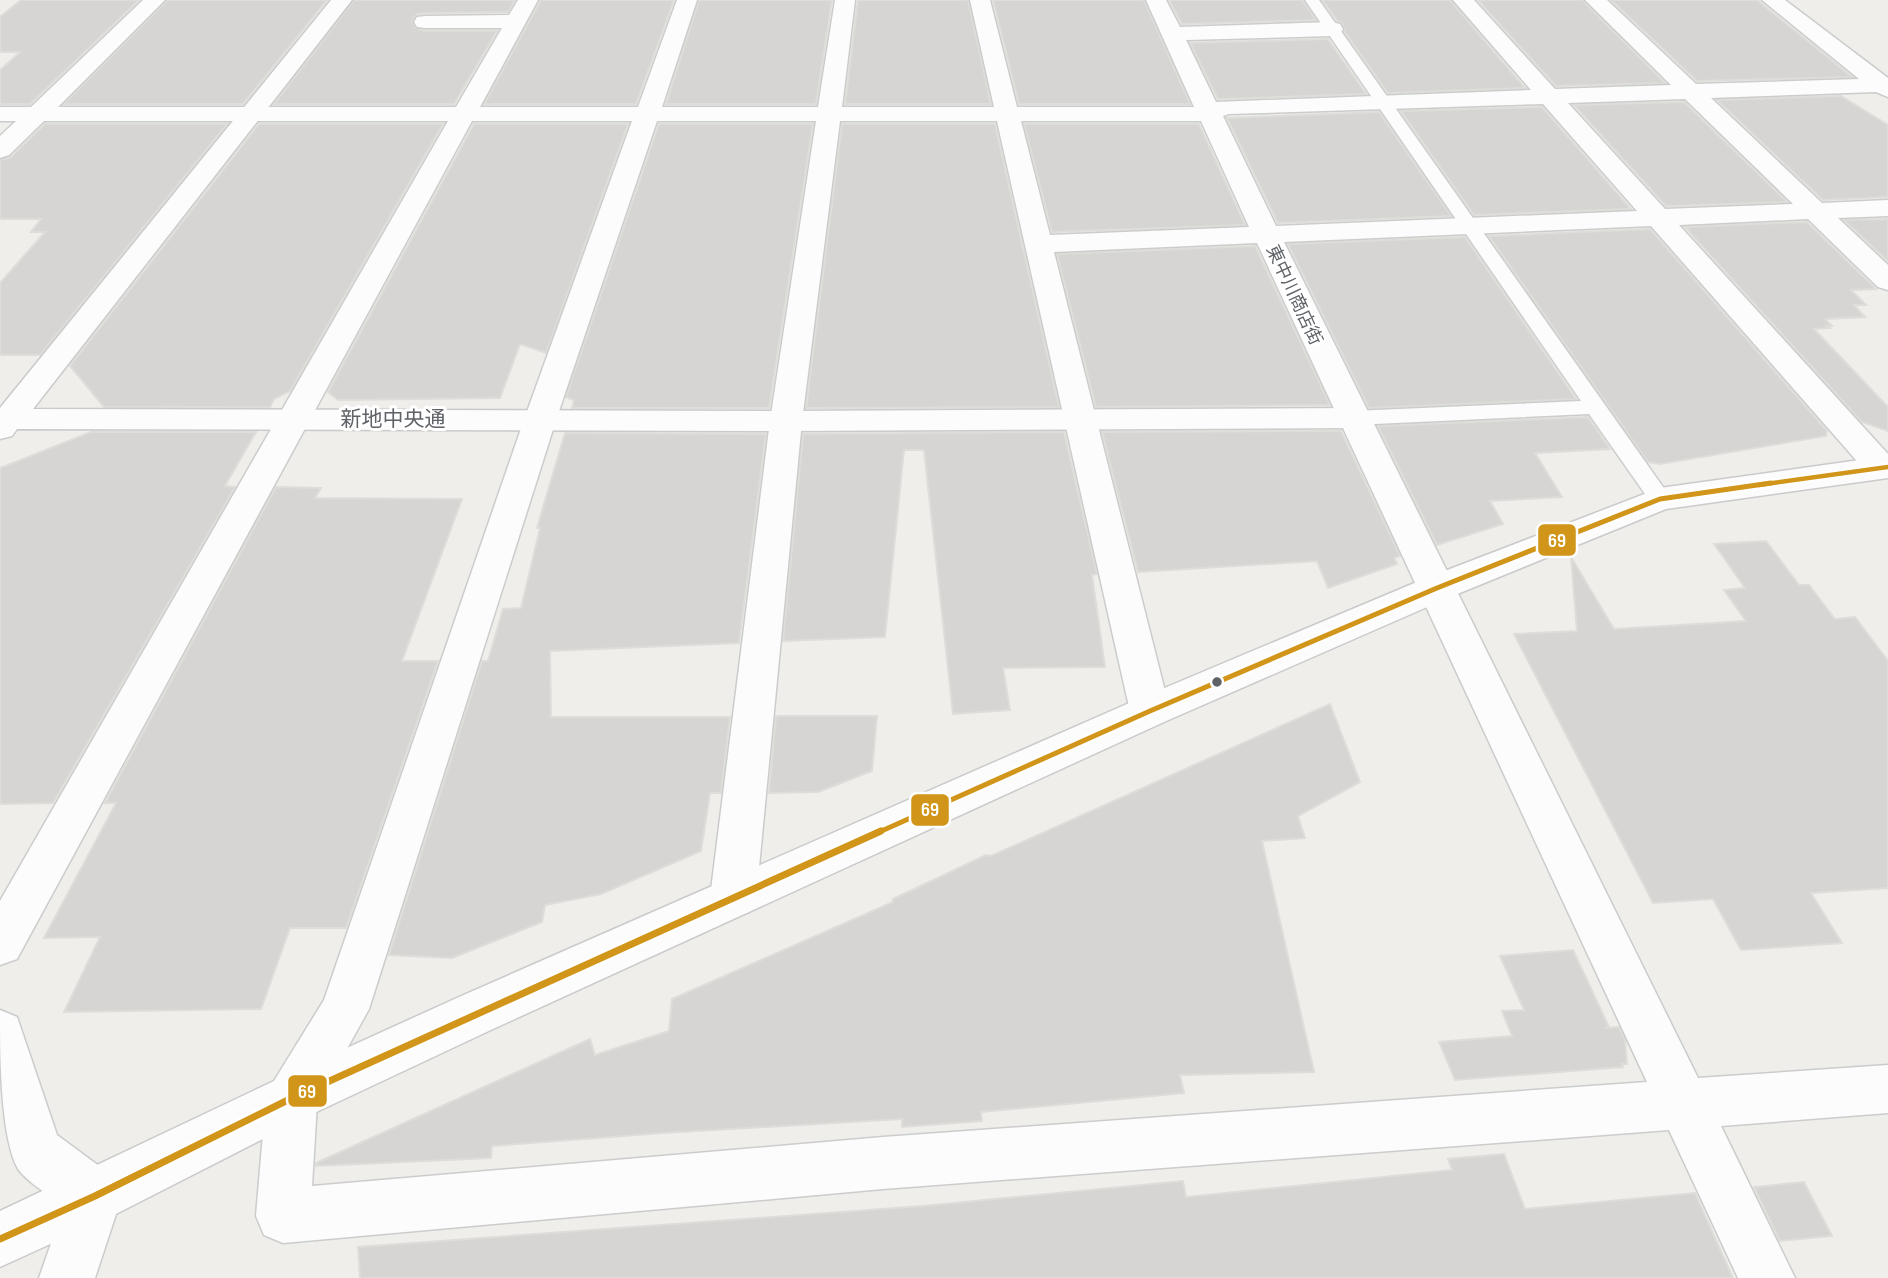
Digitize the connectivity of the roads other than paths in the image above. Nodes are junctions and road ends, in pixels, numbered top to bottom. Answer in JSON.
{"nodes":[{"id":1,"x":155,"y":0,"type":"edge"},
{"id":2,"x":342,"y":0,"type":"edge"},
{"id":3,"x":687,"y":0,"type":"edge"},
{"id":4,"x":845,"y":0,"type":"edge"},
{"id":5,"x":979,"y":0,"type":"edge"},
{"id":6,"x":1156,"y":0,"type":"edge"},
{"id":7,"x":1312,"y":0,"type":"edge"},
{"id":8,"x":1463,"y":0,"type":"edge"},
{"id":9,"x":1595,"y":0,"type":"edge"},
{"id":10,"x":1772,"y":0,"type":"edge"},
{"id":11,"x":522,"y":10,"type":"edge"},
{"id":12,"x":425,"y":22,"type":"dead end"},
{"id":13,"x":1332,"y":29,"type":"junction"},
{"id":14,"x":1173,"y":34,"type":"junction"},
{"id":15,"x":1886,"y":87,"type":"edge"},
{"id":16,"x":1691,"y":91,"type":"junction"},
{"id":17,"x":1546,"y":96,"type":"junction"},
{"id":18,"x":1381,"y":102,"type":"junction"},
{"id":19,"x":253,"y":113,"type":"junction"},
{"id":20,"x":1008,"y":113,"type":"junction"},
{"id":21,"x":0,"y":114,"type":"edge"},
{"id":22,"x":38,"y":114,"type":"junction"},
{"id":23,"x":467,"y":114,"type":"junction"},
{"id":24,"x":646,"y":114,"type":"junction"},
{"id":25,"x":829,"y":114,"type":"junction"},
{"id":26,"x":1208,"y":114,"type":"junction"},
{"id":27,"x":0,"y":150,"type":"edge"},
{"id":28,"x":1888,"y":208,"type":"edge"},
{"id":29,"x":1815,"y":211,"type":"junction"},
{"id":30,"x":1657,"y":219,"type":"junction"},
{"id":31,"x":1468,"y":226,"type":"junction"},
{"id":32,"x":1265,"y":234,"type":"junction"},
{"id":33,"x":1038,"y":244,"type":"junction"},
{"id":34,"x":1888,"y":281,"type":"edge"},
{"id":35,"x":1594,"y":407,"type":"junction"},
{"id":36,"x":1353,"y":418,"type":"junction"},
{"id":37,"x":296,"y":419,"type":"junction"},
{"id":38,"x":1078,"y":419,"type":"junction"},
{"id":39,"x":540,"y":420,"type":"junction"},
{"id":40,"x":786,"y":421,"type":"junction"},
{"id":41,"x":3,"y":422,"type":"edge"},
{"id":42,"x":1885,"y":468,"type":"edge"},
{"id":43,"x":1660,"y":499,"type":"junction"},
{"id":44,"x":1437,"y":588,"type":"junction"},
{"id":45,"x":1150,"y":711,"type":"junction"},
{"id":46,"x":733,"y":898,"type":"junction"},
{"id":47,"x":0,"y":944,"type":"edge"},
{"id":48,"x":0,"y":1033,"type":"edge"},
{"id":49,"x":1888,"y":1089,"type":"edge"},
{"id":50,"x":292,"y":1098,"type":"junction"},
{"id":51,"x":1686,"y":1105,"type":"junction"},
{"id":52,"x":96,"y":1196,"type":"junction"},
{"id":53,"x":0,"y":1239,"type":"edge"},
{"id":54,"x":67,"y":1278,"type":"edge"},
{"id":55,"x":1768,"y":1278,"type":"edge"}],
"edges":[{"from":1,"to":22,"type":"street"},
{"from":2,"to":19,"type":"street"},
{"from":3,"to":24,"type":"street"},
{"from":4,"to":25,"type":"street"},
{"from":5,"to":20,"type":"street"},
{"from":6,"to":14,"type":"street","name":"東中川商店街"},
{"from":7,"to":13,"type":"lane"},
{"from":8,"to":17,"type":"street"},
{"from":9,"to":16,"type":"street"},
{"from":10,"to":15,"type":"street"},
{"from":11,"to":12,"type":"street"},
{"from":11,"to":23,"type":"street"},
{"from":13,"to":14,"type":"street"},
{"from":13,"to":18,"type":"lane"},
{"from":14,"to":26,"type":"street","name":"東中川商店街"},
{"from":15,"to":16,"type":"street"},
{"from":16,"to":17,"type":"street"},
{"from":16,"to":29,"type":"street"},
{"from":17,"to":18,"type":"street"},
{"from":17,"to":30,"type":"street"},
{"from":18,"to":26,"type":"street"},
{"from":18,"to":31,"type":"lane"},
{"from":19,"to":22,"type":"street"},
{"from":19,"to":23,"type":"street"},
{"from":19,"to":41,"type":"street"},
{"from":20,"to":25,"type":"street"},
{"from":20,"to":26,"type":"street"},
{"from":20,"to":33,"type":"street"},
{"from":21,"to":22,"type":"street"},
{"from":22,"to":27,"type":"street"},
{"from":23,"to":24,"type":"street"},
{"from":23,"to":37,"type":"street"},
{"from":24,"to":25,"type":"street"},
{"from":24,"to":39,"type":"street"},
{"from":25,"to":40,"type":"street"},
{"from":26,"to":32,"type":"street","name":"東中川商店街"},
{"from":28,"to":29,"type":"street"},
{"from":29,"to":30,"type":"street"},
{"from":29,"to":34,"type":"street"},
{"from":30,"to":31,"type":"street"},
{"from":30,"to":42,"type":"street"},
{"from":31,"to":32,"type":"street"},
{"from":31,"to":35,"type":"lane"},
{"from":32,"to":33,"type":"street"},
{"from":32,"to":36,"type":"street","name":"東中川商店街"},
{"from":33,"to":38,"type":"street"},
{"from":35,"to":36,"type":"lane"},
{"from":35,"to":43,"type":"lane"},
{"from":36,"to":38,"type":"street","name":"新地中央通"},
{"from":36,"to":44,"type":"street","name":"東中川商店街"},
{"from":37,"to":39,"type":"street","name":"新地中央通"},
{"from":37,"to":41,"type":"street","name":"新地中央通"},
{"from":37,"to":47,"type":"street"},
{"from":38,"to":40,"type":"street","name":"新地中央通"},
{"from":38,"to":45,"type":"street"},
{"from":39,"to":40,"type":"street","name":"新地中央通"},
{"from":39,"to":50,"type":"street"},
{"from":40,"to":46,"type":"street"},
{"from":42,"to":43,"type":"street"},
{"from":43,"to":44,"type":"street"},
{"from":44,"to":45,"type":"street"},
{"from":44,"to":51,"type":"street","name":"東中川商店街"},
{"from":45,"to":46,"type":"street"},
{"from":46,"to":50,"type":"street"},
{"from":48,"to":52,"type":"street"},
{"from":49,"to":51,"type":"street"},
{"from":50,"to":51,"type":"street"},
{"from":50,"to":52,"type":"street"},
{"from":51,"to":55,"type":"street","name":"東中川商店街"},
{"from":52,"to":53,"type":"street"},
{"from":52,"to":54,"type":"street"}]}
